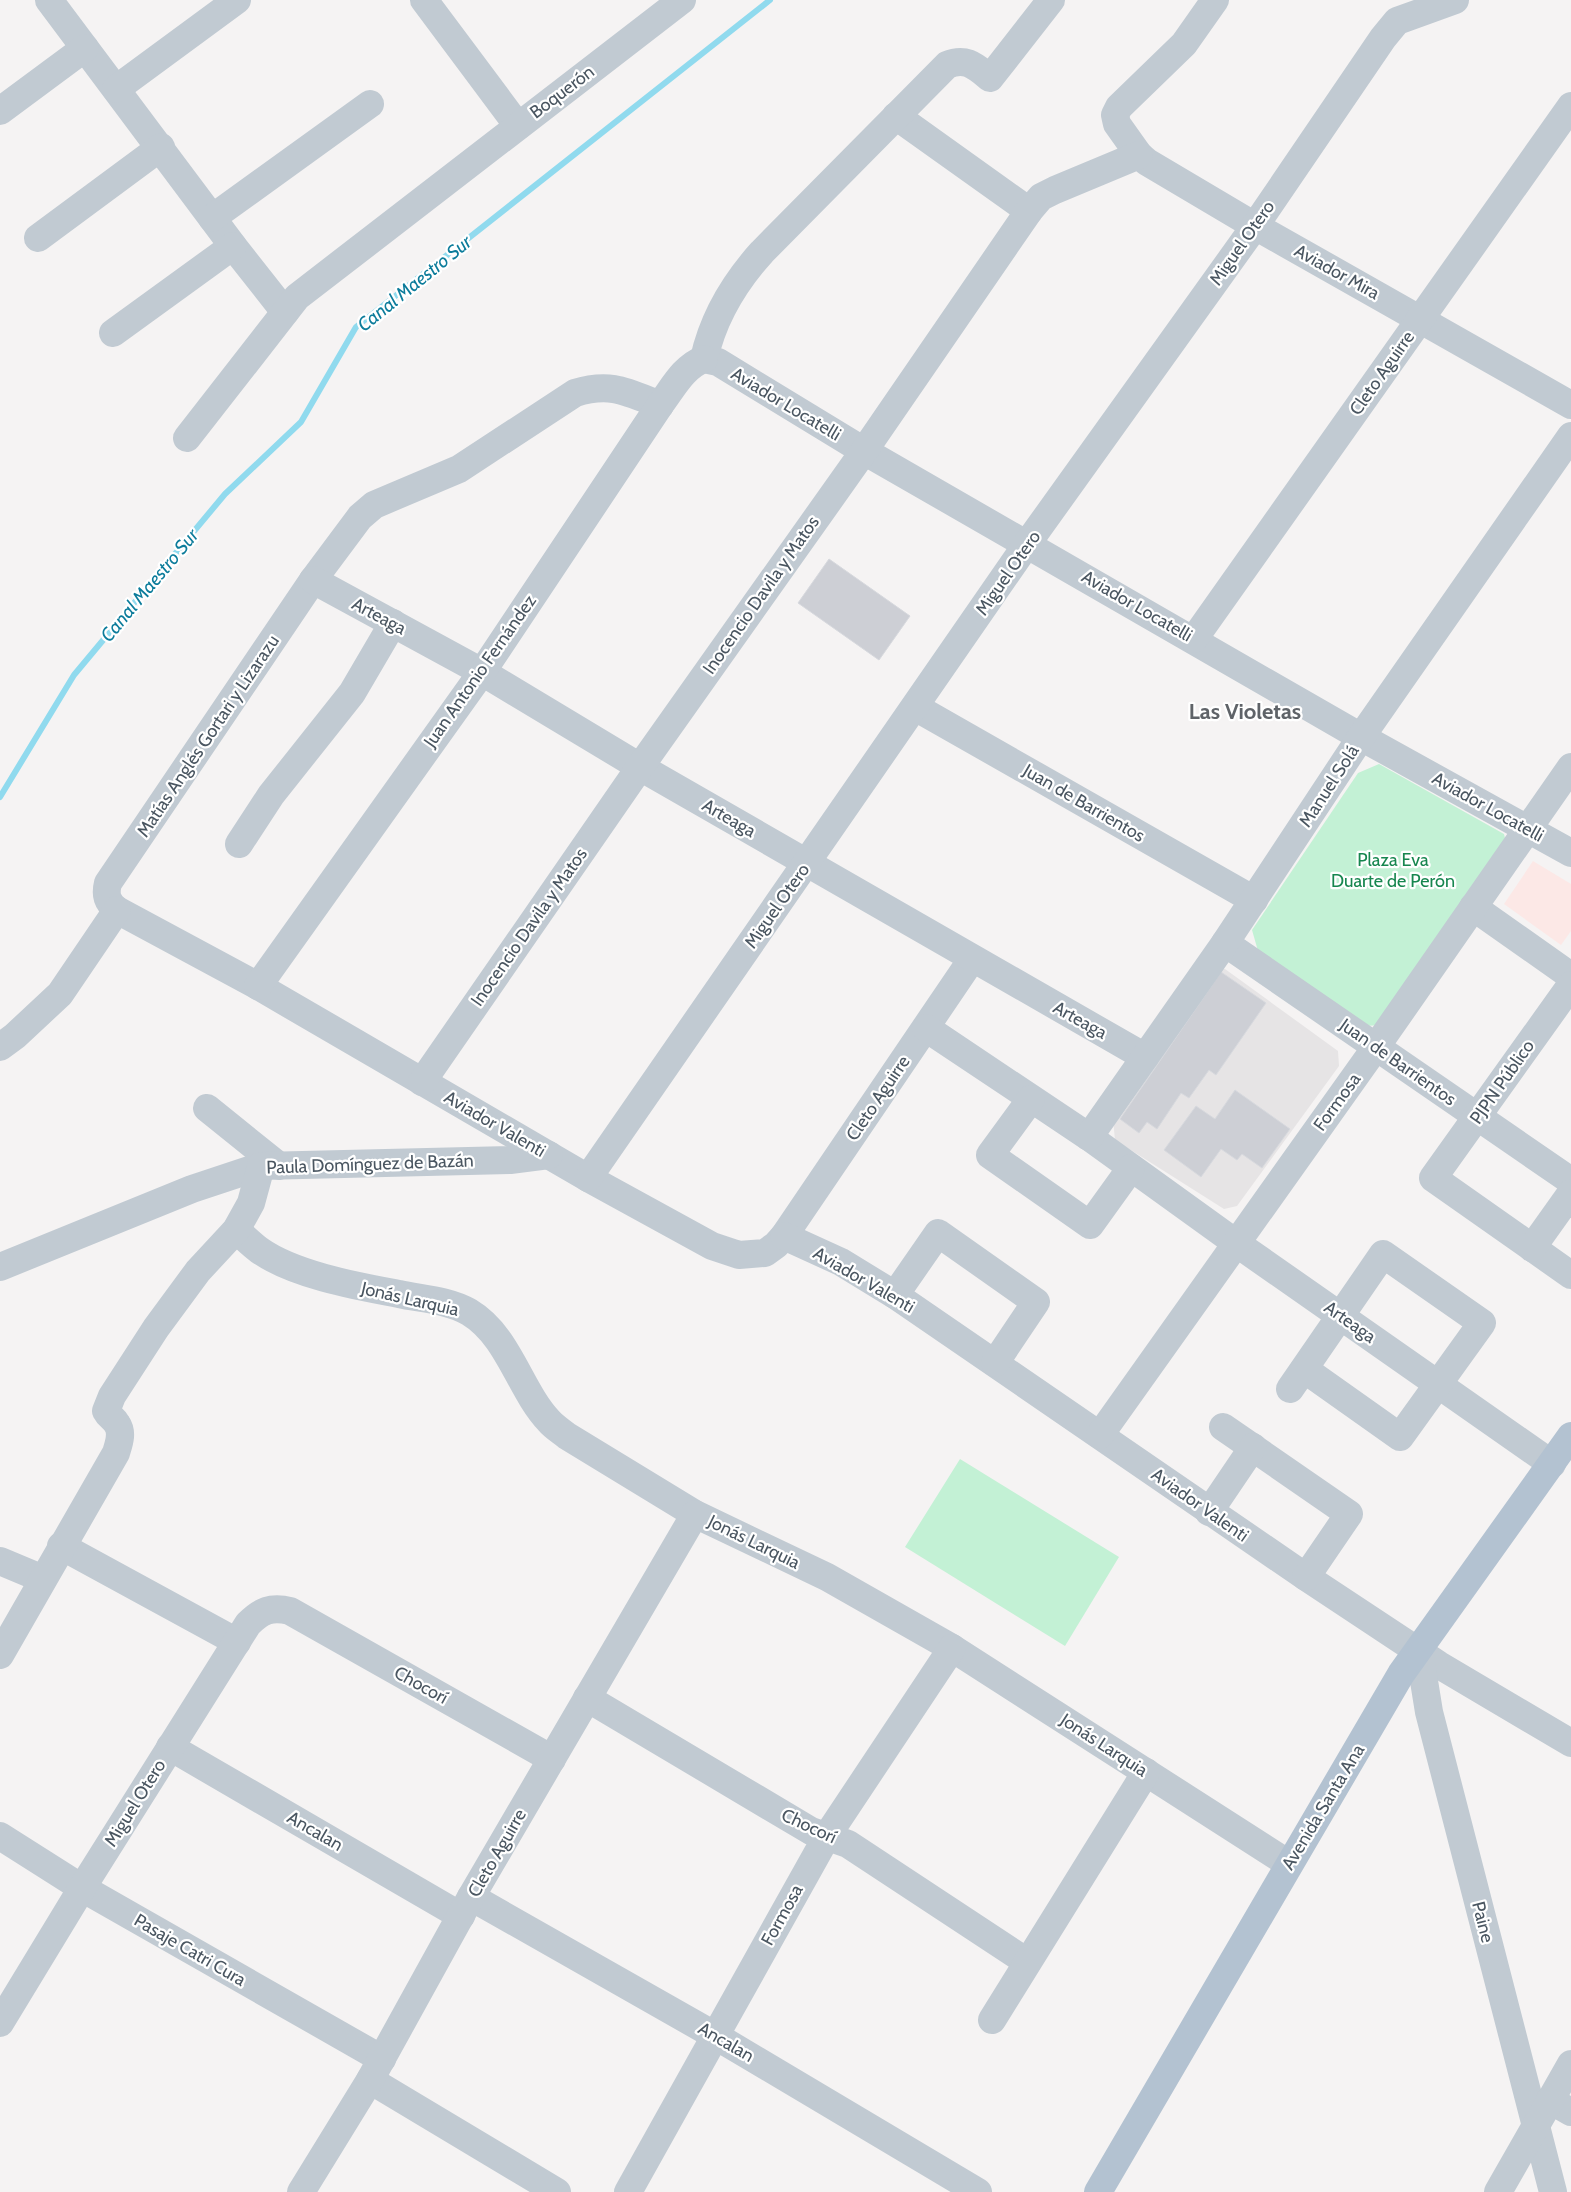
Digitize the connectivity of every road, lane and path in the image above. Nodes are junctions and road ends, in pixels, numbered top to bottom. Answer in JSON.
{"nodes":[{"id":1,"x":49,"y":0,"type":"edge"},
{"id":2,"x":237,"y":0,"type":"edge"},
{"id":3,"x":424,"y":0,"type":"edge"},
{"id":4,"x":682,"y":0,"type":"edge"},
{"id":5,"x":1051,"y":0,"type":"edge"},
{"id":6,"x":1215,"y":0,"type":"edge"},
{"id":7,"x":1455,"y":0,"type":"edge"},
{"id":8,"x":85,"y":48,"type":"junction"},
{"id":9,"x":116,"y":89,"type":"junction"},
{"id":10,"x":370,"y":104,"type":"dead end"},
{"id":11,"x":1571,"y":106,"type":"edge"},
{"id":12,"x":0,"y":111,"type":"edge"},
{"id":13,"x":896,"y":116,"type":"junction"},
{"id":14,"x":518,"y":126,"type":"junction"},
{"id":15,"x":161,"y":147,"type":"junction"},
{"id":16,"x":1139,"y":155,"type":"junction"},
{"id":17,"x":1028,"y":211,"type":"junction"},
{"id":18,"x":212,"y":218,"type":"junction"},
{"id":19,"x":1255,"y":226,"type":"junction"},
{"id":20,"x":38,"y":238,"type":"dead end"},
{"id":21,"x":233,"y":246,"type":"junction"},
{"id":22,"x":285,"y":312,"type":"junction"},
{"id":23,"x":1420,"y":319,"type":"junction"},
{"id":24,"x":113,"y":333,"type":"dead end"},
{"id":25,"x":704,"y":359,"type":"junction"},
{"id":26,"x":660,"y":405,"type":"junction"},
{"id":27,"x":1571,"y":405,"type":"edge"},
{"id":28,"x":1571,"y":436,"type":"edge"},
{"id":29,"x":188,"y":438,"type":"dead end"},
{"id":30,"x":864,"y":450,"type":"junction"},
{"id":31,"x":1027,"y":544,"type":"junction"},
{"id":32,"x":313,"y":580,"type":"junction"},
{"id":33,"x":393,"y":623,"type":"junction"},
{"id":34,"x":1194,"y":639,"type":"junction"},
{"id":35,"x":482,"y":672,"type":"junction"},
{"id":36,"x":915,"y":707,"type":"junction"},
{"id":37,"x":1361,"y":737,"type":"junction"},
{"id":38,"x":640,"y":767,"type":"junction"},
{"id":39,"x":1571,"y":767,"type":"edge"},
{"id":40,"x":1528,"y":829,"type":"junction"},
{"id":41,"x":239,"y":844,"type":"dead end"},
{"id":42,"x":1571,"y":853,"type":"edge"},
{"id":43,"x":806,"y":863,"type":"junction"},
{"id":44,"x":1254,"y":900,"type":"junction"},
{"id":45,"x":111,"y":902,"type":"junction"},
{"id":46,"x":1473,"y":907,"type":"junction"},
{"id":47,"x":1225,"y":943,"type":"junction"},
{"id":48,"x":972,"y":959,"type":"junction"},
{"id":49,"x":1571,"y":976,"type":"edge"},
{"id":50,"x":1571,"y":984,"type":"edge"},
{"id":51,"x":258,"y":986,"type":"junction"},
{"id":52,"x":926,"y":1028,"type":"junction"},
{"id":53,"x":0,"y":1047,"type":"edge"},
{"id":54,"x":1376,"y":1047,"type":"junction"},
{"id":55,"x":1145,"y":1057,"type":"junction"},
{"id":56,"x":422,"y":1082,"type":"junction"},
{"id":57,"x":1031,"y":1099,"type":"junction"},
{"id":58,"x":207,"y":1108,"type":"dead end"},
{"id":59,"x":1477,"y":1117,"type":"junction"},
{"id":60,"x":1089,"y":1137,"type":"junction"},
{"id":61,"x":549,"y":1155,"type":"junction"},
{"id":62,"x":270,"y":1166,"type":"junction"},
{"id":63,"x":1131,"y":1168,"type":"junction"},
{"id":64,"x":588,"y":1178,"type":"junction"},
{"id":65,"x":1571,"y":1182,"type":"edge"},
{"id":66,"x":1571,"y":1193,"type":"edge"},
{"id":67,"x":236,"y":1230,"type":"junction"},
{"id":68,"x":784,"y":1236,"type":"junction"},
{"id":69,"x":1236,"y":1243,"type":"junction"},
{"id":70,"x":1532,"y":1248,"type":"junction"},
{"id":71,"x":0,"y":1267,"type":"edge"},
{"id":72,"x":1571,"y":1275,"type":"edge"},
{"id":73,"x":895,"y":1295,"type":"junction"},
{"id":74,"x":1341,"y":1316,"type":"junction"},
{"id":75,"x":995,"y":1363,"type":"junction"},
{"id":76,"x":1439,"y":1385,"type":"junction"},
{"id":77,"x":1223,"y":1426,"type":"dead end"},
{"id":78,"x":1100,"y":1434,"type":"junction"},
{"id":79,"x":1571,"y":1436,"type":"edge"},
{"id":80,"x":1253,"y":1447,"type":"junction"},
{"id":81,"x":1552,"y":1464,"type":"junction"},
{"id":82,"x":1209,"y":1512,"type":"junction"},
{"id":83,"x":695,"y":1514,"type":"junction"},
{"id":84,"x":61,"y":1546,"type":"junction"},
{"id":85,"x":0,"y":1561,"type":"edge"},
{"id":86,"x":1306,"y":1577,"type":"junction"},
{"id":87,"x":43,"y":1579,"type":"junction"},
{"id":88,"x":290,"y":1611,"type":"joint"},
{"id":89,"x":237,"y":1642,"type":"junction"},
{"id":90,"x":952,"y":1648,"type":"junction"},
{"id":91,"x":1419,"y":1650,"type":"junction"},
{"id":92,"x":0,"y":1655,"type":"edge"},
{"id":93,"x":587,"y":1698,"type":"junction"},
{"id":94,"x":1571,"y":1743,"type":"edge"},
{"id":95,"x":170,"y":1747,"type":"junction"},
{"id":96,"x":552,"y":1759,"type":"junction"},
{"id":97,"x":1146,"y":1772,"type":"junction"},
{"id":98,"x":0,"y":1836,"type":"edge"},
{"id":99,"x":827,"y":1836,"type":"junction"},
{"id":100,"x":1289,"y":1864,"type":"junction"},
{"id":101,"x":82,"y":1888,"type":"junction"},
{"id":102,"x":466,"y":1906,"type":"junction"},
{"id":103,"x":1027,"y":1962,"type":"junction"},
{"id":104,"x":992,"y":2020,"type":"dead end"},
{"id":105,"x":0,"y":2023,"type":"edge"},
{"id":106,"x":714,"y":2035,"type":"junction"},
{"id":107,"x":1571,"y":2064,"type":"edge"},
{"id":108,"x":376,"y":2069,"type":"junction"},
{"id":109,"x":1561,"y":2106,"type":"edge"},
{"id":110,"x":1536,"y":2126,"type":"junction"},
{"id":111,"x":302,"y":2192,"type":"edge"},
{"id":112,"x":557,"y":2192,"type":"edge"},
{"id":113,"x":628,"y":2192,"type":"edge"},
{"id":114,"x":978,"y":2192,"type":"edge"},
{"id":115,"x":1098,"y":2192,"type":"edge"},
{"id":116,"x":1498,"y":2192,"type":"edge"},
{"id":117,"x":1553,"y":2192,"type":"edge"}],
"edges":[{"from":1,"to":8,"type":"street"},
{"from":2,"to":9,"type":"street"},
{"from":3,"to":14,"type":"street"},
{"from":4,"to":14,"type":"street","name":"Boquerón"},
{"from":5,"to":13,"type":"street"},
{"from":6,"to":16,"type":"street","name":"Aviador Mira"},
{"from":7,"to":19,"type":"street","name":"Miguel Otero"},
{"from":8,"to":9,"type":"street"},
{"from":8,"to":12,"type":"street"},
{"from":9,"to":15,"type":"street"},
{"from":10,"to":18,"type":"street"},
{"from":11,"to":23,"type":"street","name":"Cleto Aguirre"},
{"from":13,"to":17,"type":"street"},
{"from":13,"to":25,"type":"street"},
{"from":14,"to":22,"type":"street","name":"Boquerón"},
{"from":15,"to":18,"type":"street"},
{"from":15,"to":20,"type":"street"},
{"from":16,"to":17,"type":"street","name":"Inocencio Davila y Matos"},
{"from":16,"to":19,"type":"street","name":"Aviador Mira"},
{"from":17,"to":30,"type":"street","name":"Inocencio Davila y Matos"},
{"from":18,"to":21,"type":"street"},
{"from":19,"to":23,"type":"street","name":"Aviador Mira"},
{"from":19,"to":31,"type":"street","name":"Miguel Otero"},
{"from":21,"to":22,"type":"street"},
{"from":21,"to":24,"type":"street"},
{"from":22,"to":29,"type":"street","name":"Boquerón"},
{"from":23,"to":27,"type":"street","name":"Aviador Mira"},
{"from":23,"to":34,"type":"street","name":"Cleto Aguirre"},
{"from":25,"to":26,"type":"street","name":"Juan Antonio Fernández"},
{"from":25,"to":30,"type":"street","name":"Aviador Locatelli"},
{"from":26,"to":32,"type":"street","name":"Matías Anglés Gortari y Lizarazu"},
{"from":26,"to":35,"type":"street","name":"Juan Antonio Fernández"},
{"from":28,"to":37,"type":"street","name":"Manuel Solá"},
{"from":30,"to":31,"type":"street","name":"Aviador Locatelli"},
{"from":30,"to":38,"type":"street","name":"Inocencio Davila y Matos"},
{"from":31,"to":34,"type":"street","name":"Aviador Locatelli"},
{"from":31,"to":36,"type":"street","name":"Miguel Otero"},
{"from":32,"to":33,"type":"street","name":"Arteaga"},
{"from":32,"to":45,"type":"street","name":"Matías Anglés Gortari y Lizarazu"},
{"from":33,"to":35,"type":"street","name":"Arteaga"},
{"from":33,"to":41,"type":"street"},
{"from":34,"to":37,"type":"street","name":"Aviador Locatelli"},
{"from":35,"to":38,"type":"street","name":"Arteaga"},
{"from":35,"to":51,"type":"street","name":"Juan Antonio Fernández"},
{"from":36,"to":43,"type":"street","name":"Miguel Otero"},
{"from":36,"to":44,"type":"street","name":"Juan de Barrientos"},
{"from":37,"to":40,"type":"street","name":"Aviador Locatelli"},
{"from":37,"to":44,"type":"street","name":"Manuel Solá"},
{"from":38,"to":43,"type":"street","name":"Arteaga"},
{"from":38,"to":56,"type":"street","name":"Inocencio Davila y Matos"},
{"from":39,"to":40,"type":"street","name":"Formosa"},
{"from":40,"to":42,"type":"street","name":"Aviador Locatelli"},
{"from":40,"to":46,"type":"street","name":"Formosa"},
{"from":43,"to":48,"type":"street","name":"Arteaga"},
{"from":43,"to":64,"type":"street","name":"Miguel Otero"},
{"from":44,"to":47,"type":"street","name":"Manuel Solá"},
{"from":45,"to":51,"type":"street","name":"Aviador Valenti"},
{"from":45,"to":53,"type":"street","name":"Matías Anglés Gortari y Lizarazu"},
{"from":46,"to":49,"type":"street"},
{"from":46,"to":54,"type":"street","name":"Formosa"},
{"from":47,"to":54,"type":"street","name":"Juan de Barrientos"},
{"from":47,"to":55,"type":"street","name":"Manuel Solá"},
{"from":48,"to":52,"type":"street","name":"Cleto Aguirre"},
{"from":48,"to":55,"type":"street","name":"Arteaga"},
{"from":50,"to":59,"type":"street","name":"PJPN Público"},
{"from":51,"to":56,"type":"street","name":"Aviador Valenti"},
{"from":52,"to":57,"type":"street","name":"Arteaga"},
{"from":52,"to":68,"type":"street","name":"Cleto Aguirre"},
{"from":54,"to":59,"type":"street","name":"Juan de Barrientos"},
{"from":54,"to":69,"type":"street","name":"Formosa"},
{"from":55,"to":60,"type":"street","name":"Manuel Solá"},
{"from":56,"to":61,"type":"street","name":"Aviador Valenti"},
{"from":57,"to":60,"type":"street","name":"Arteaga"},
{"from":57,"to":63,"type":"street"},
{"from":58,"to":62,"type":"street"},
{"from":59,"to":65,"type":"street","name":"Juan de Barrientos"},
{"from":59,"to":70,"type":"street","name":"PJPN Público"},
{"from":60,"to":63,"type":"street","name":"Arteaga"},
{"from":61,"to":62,"type":"street","name":"Paula Domínguez de Bazán"},
{"from":61,"to":64,"type":"street","name":"Aviador Valenti"},
{"from":62,"to":67,"type":"street"},
{"from":62,"to":71,"type":"street","name":"Paula Domínguez de Bazán"},
{"from":63,"to":69,"type":"street","name":"Arteaga"},
{"from":64,"to":68,"type":"street","name":"Aviador Valenti"},
{"from":66,"to":70,"type":"street"},
{"from":67,"to":83,"type":"street","name":"Jonás Larquia"},
{"from":67,"to":84,"type":"street"},
{"from":68,"to":73,"type":"street","name":"Aviador Valenti"},
{"from":69,"to":74,"type":"street","name":"Arteaga"},
{"from":69,"to":78,"type":"street","name":"Formosa"},
{"from":70,"to":72,"type":"street"},
{"from":73,"to":75,"type":"street","name":"Aviador Valenti"},
{"from":73,"to":75,"type":"street"},
{"from":74,"to":76,"type":"street","name":"Arteaga"},
{"from":74,"to":76,"type":"street"},
{"from":74,"to":76,"type":"street"},
{"from":75,"to":78,"type":"street","name":"Aviador Valenti"},
{"from":76,"to":81,"type":"street","name":"Arteaga"},
{"from":77,"to":80,"type":"street"},
{"from":78,"to":82,"type":"street","name":"Aviador Valenti"},
{"from":79,"to":81,"type":"main road","name":"Avenida Santa Ana"},
{"from":80,"to":82,"type":"street"},
{"from":80,"to":86,"type":"street"},
{"from":81,"to":91,"type":"main road","name":"Avenida Santa Ana"},
{"from":82,"to":86,"type":"street","name":"Aviador Valenti"},
{"from":83,"to":90,"type":"street","name":"Jonás Larquia"},
{"from":83,"to":93,"type":"street","name":"Cleto Aguirre"},
{"from":84,"to":87,"type":"street"},
{"from":84,"to":89,"type":"street"},
{"from":85,"to":87,"type":"street"},
{"from":86,"to":91,"type":"street","name":"Aviador Valenti"},
{"from":87,"to":92,"type":"street"},
{"from":88,"to":89,"type":"street","name":"Miguel Otero"},
{"from":88,"to":96,"type":"street","name":"Chocorí"},
{"from":89,"to":95,"type":"street","name":"Miguel Otero"},
{"from":90,"to":97,"type":"street","name":"Jonás Larquia"},
{"from":90,"to":99,"type":"street","name":"Formosa"},
{"from":91,"to":94,"type":"street","name":"Aviador Valenti"},
{"from":91,"to":100,"type":"main road","name":"Avenida Santa Ana"},
{"from":91,"to":110,"type":"street","name":"Paine"},
{"from":93,"to":96,"type":"street","name":"Cleto Aguirre"},
{"from":93,"to":99,"type":"street","name":"Chocorí"},
{"from":95,"to":101,"type":"street","name":"Miguel Otero"},
{"from":95,"to":102,"type":"street","name":"Ancalan"},
{"from":96,"to":102,"type":"street","name":"Cleto Aguirre"},
{"from":97,"to":100,"type":"street","name":"Jonás Larquia"},
{"from":97,"to":103,"type":"street"},
{"from":98,"to":101,"type":"street","name":"Pasaje Catri Cura"},
{"from":99,"to":103,"type":"street","name":"Chocorí"},
{"from":99,"to":106,"type":"street","name":"Formosa"},
{"from":100,"to":115,"type":"main road","name":"Avenida Santa Ana"},
{"from":101,"to":105,"type":"street","name":"Miguel Otero"},
{"from":101,"to":108,"type":"street","name":"Pasaje Catri Cura"},
{"from":102,"to":106,"type":"street","name":"Ancalan"},
{"from":102,"to":108,"type":"street","name":"Cleto Aguirre"},
{"from":103,"to":104,"type":"street"},
{"from":106,"to":113,"type":"street","name":"Formosa"},
{"from":106,"to":114,"type":"street","name":"Ancalan"},
{"from":107,"to":109,"type":"street"},
{"from":108,"to":111,"type":"street","name":"Cleto Aguirre"},
{"from":108,"to":112,"type":"street","name":"Pasaje Catri Cura"},
{"from":109,"to":110,"type":"street"},
{"from":110,"to":116,"type":"street"},
{"from":110,"to":117,"type":"street","name":"Paine"}]}
